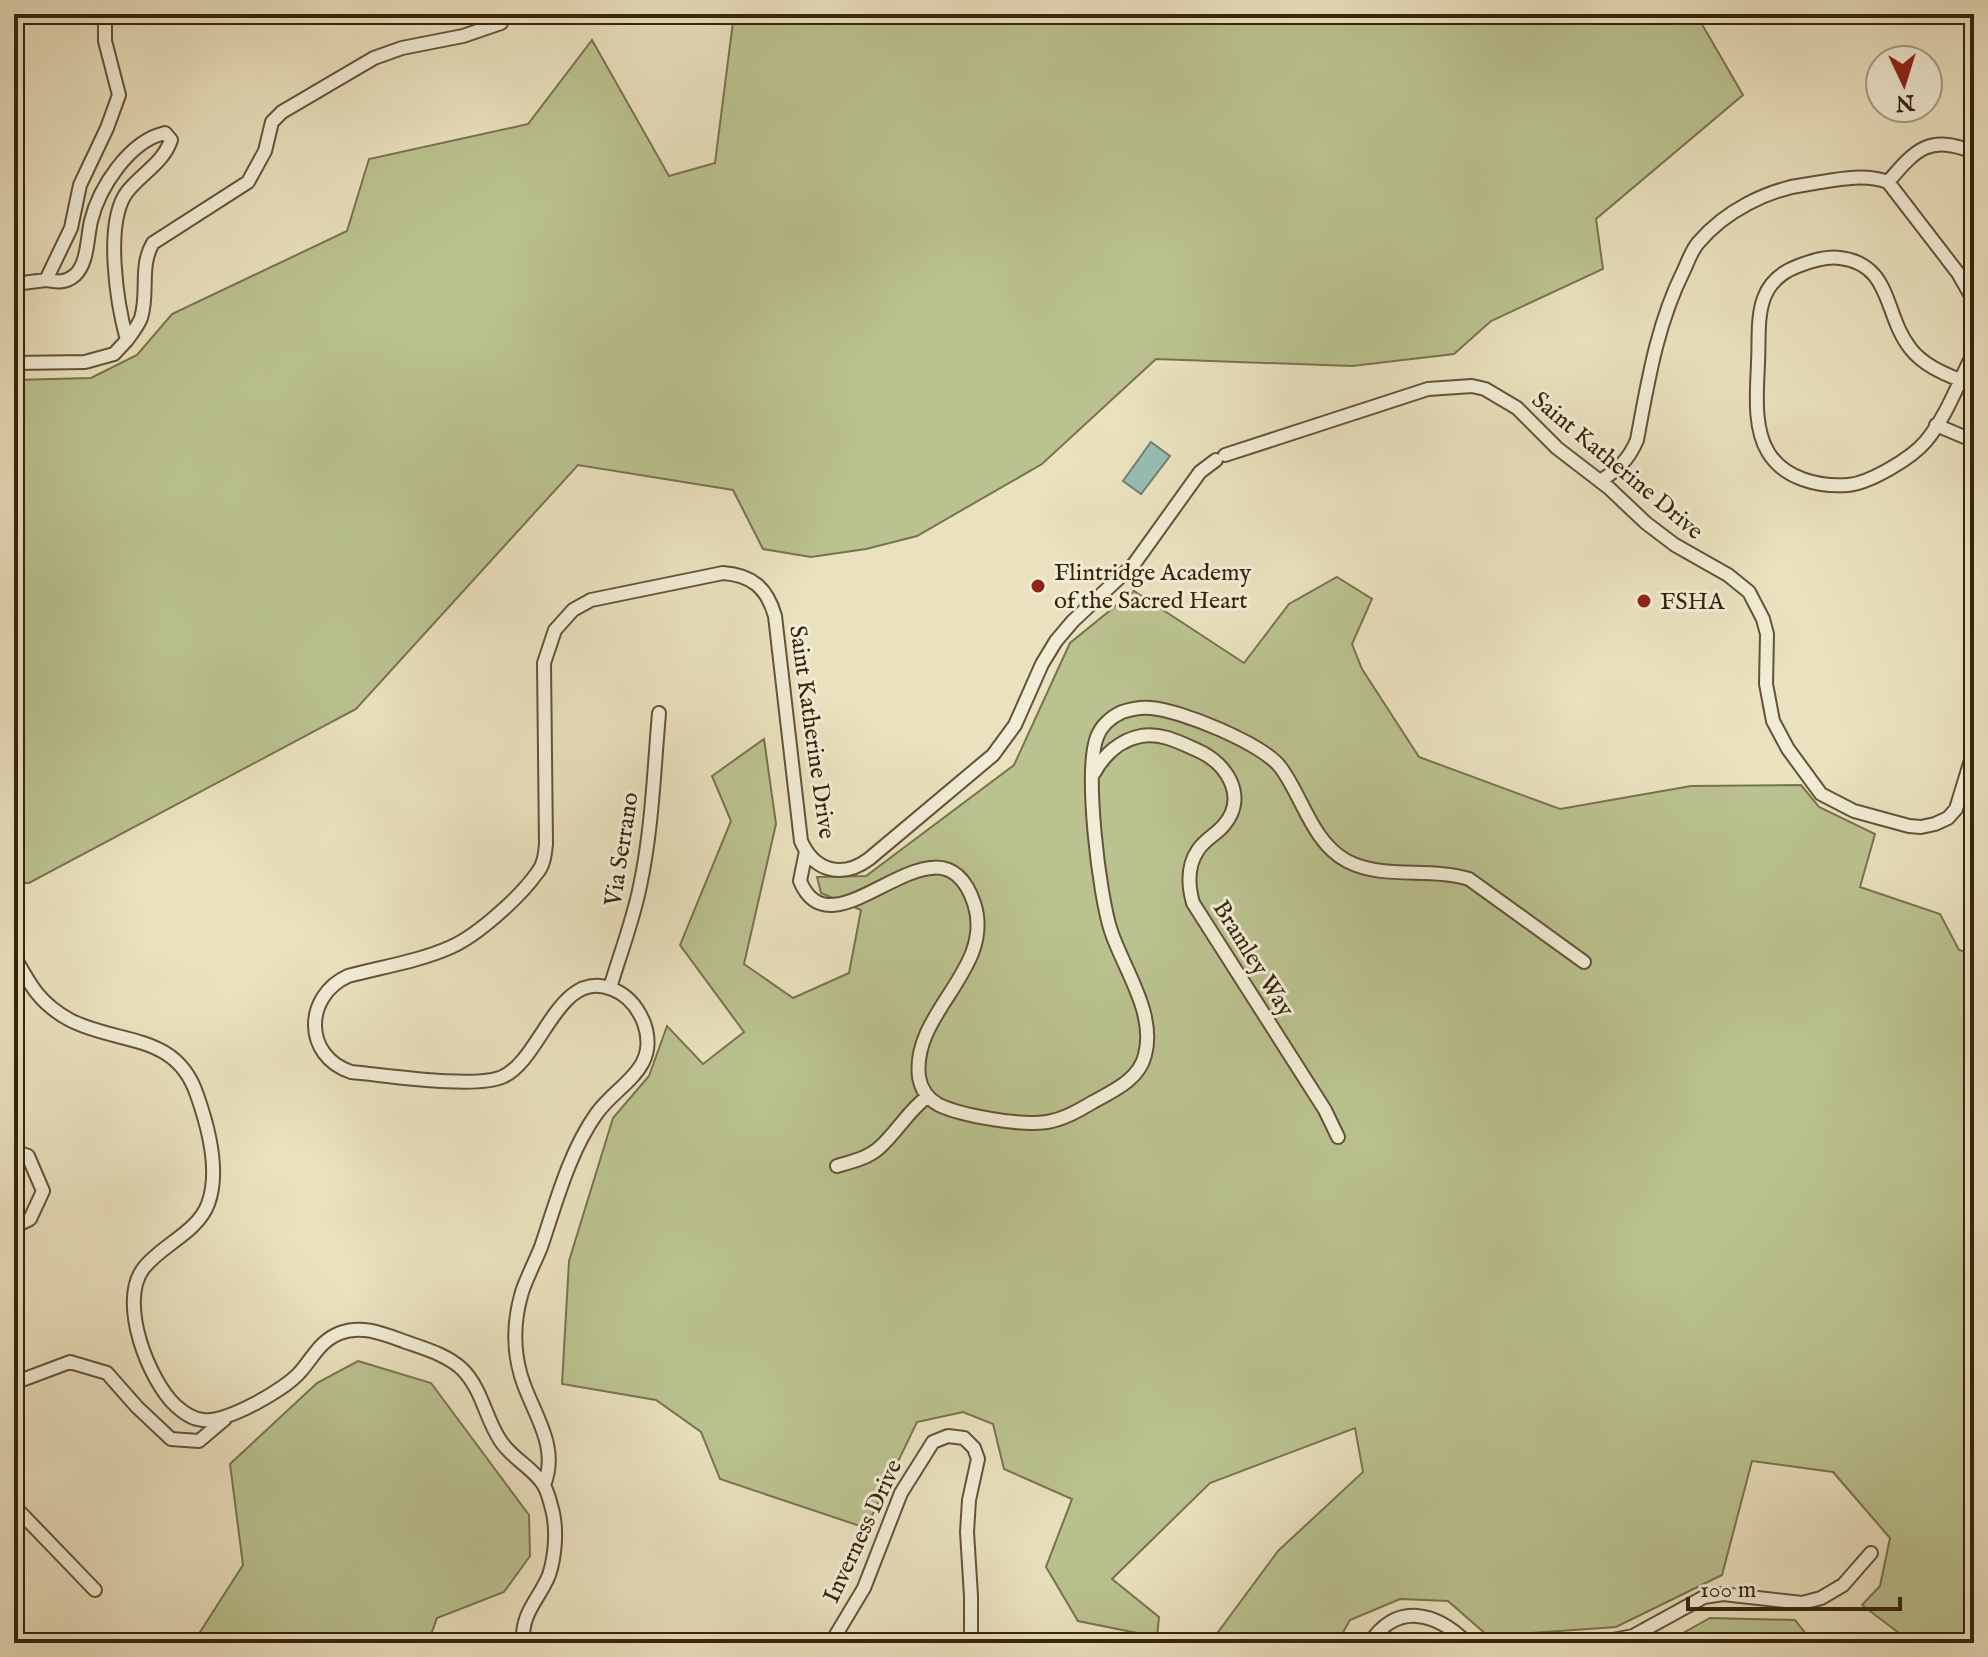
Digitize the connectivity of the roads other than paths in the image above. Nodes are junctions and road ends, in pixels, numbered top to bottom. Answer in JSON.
{"nodes":[{"id":1,"x":105,"y":14,"type":"edge"},
{"id":2,"x":501,"y":23,"type":"dead end"},
{"id":3,"x":1974,"y":152,"type":"edge"},
{"id":4,"x":1888,"y":182,"type":"junction"},
{"id":5,"x":46,"y":280,"type":"junction"},
{"id":6,"x":14,"y":284,"type":"edge"},
{"id":7,"x":1974,"y":301,"type":"edge"},
{"id":8,"x":127,"y":340,"type":"junction"},
{"id":9,"x":1974,"y":350,"type":"edge"},
{"id":10,"x":14,"y":363,"type":"edge"},
{"id":11,"x":1960,"y":380,"type":"junction"},
{"id":12,"x":1936,"y":425,"type":"junction"},
{"id":13,"x":1974,"y":441,"type":"edge"},
{"id":14,"x":1600,"y":481,"type":"junction"},
{"id":15,"x":659,"y":713,"type":"dead end"},
{"id":16,"x":1974,"y":750,"type":"edge"},
{"id":17,"x":1092,"y":776,"type":"junction"},
{"id":18,"x":806,"y":851,"type":"junction"},
{"id":19,"x":14,"y":956,"type":"edge"},
{"id":20,"x":1584,"y":962,"type":"dead end"},
{"id":21,"x":610,"y":988,"type":"junction"},
{"id":22,"x":928,"y":1096,"type":"junction"},
{"id":23,"x":1338,"y":1137,"type":"dead end"},
{"id":24,"x":14,"y":1151,"type":"edge"},
{"id":25,"x":837,"y":1166,"type":"dead end"},
{"id":26,"x":14,"y":1227,"type":"edge"},
{"id":27,"x":14,"y":1383,"type":"edge"},
{"id":28,"x":226,"y":1418,"type":"junction"},
{"id":29,"x":544,"y":1485,"type":"junction"},
{"id":30,"x":14,"y":1506,"type":"edge"},
{"id":31,"x":1871,"y":1553,"type":"dead end"},
{"id":32,"x":95,"y":1590,"type":"dead end"},
{"id":33,"x":523,"y":1643,"type":"edge"},
{"id":34,"x":831,"y":1643,"type":"edge"},
{"id":35,"x":971,"y":1643,"type":"edge"},
{"id":36,"x":1370,"y":1643,"type":"edge"},
{"id":37,"x":1467,"y":1643,"type":"edge"},
{"id":38,"x":1598,"y":1643,"type":"edge"}],
"edges":[{"from":1,"to":5,"type":"street"},
{"from":2,"to":8,"type":"street"},
{"from":3,"to":4,"type":"street"},
{"from":4,"to":7,"type":"street"},
{"from":4,"to":14,"type":"street"},
{"from":5,"to":6,"type":"street"},
{"from":5,"to":8,"type":"street"},
{"from":8,"to":10,"type":"street"},
{"from":9,"to":11,"type":"street"},
{"from":11,"to":12,"type":"street"},
{"from":11,"to":12,"type":"street"},
{"from":12,"to":13,"type":"street"},
{"from":14,"to":16,"type":"street","name":"Saint Katherine Drive"},
{"from":14,"to":18,"type":"street","name":"Saint Katherine Drive"},
{"from":15,"to":21,"type":"street","name":"Via Serrano"},
{"from":17,"to":20,"type":"street"},
{"from":17,"to":22,"type":"street"},
{"from":17,"to":23,"type":"street","name":"Bramley Way"},
{"from":18,"to":21,"type":"street","name":"Saint Katherine Drive"},
{"from":18,"to":22,"type":"street"},
{"from":19,"to":28,"type":"street"},
{"from":21,"to":29,"type":"street"},
{"from":22,"to":25,"type":"street"},
{"from":24,"to":26,"type":"street"},
{"from":27,"to":28,"type":"street"},
{"from":28,"to":29,"type":"street"},
{"from":29,"to":33,"type":"street"},
{"from":30,"to":32,"type":"street"},
{"from":31,"to":38,"type":"street"},
{"from":34,"to":35,"type":"street","name":"Inverness Drive"},
{"from":36,"to":37,"type":"street"}]}
